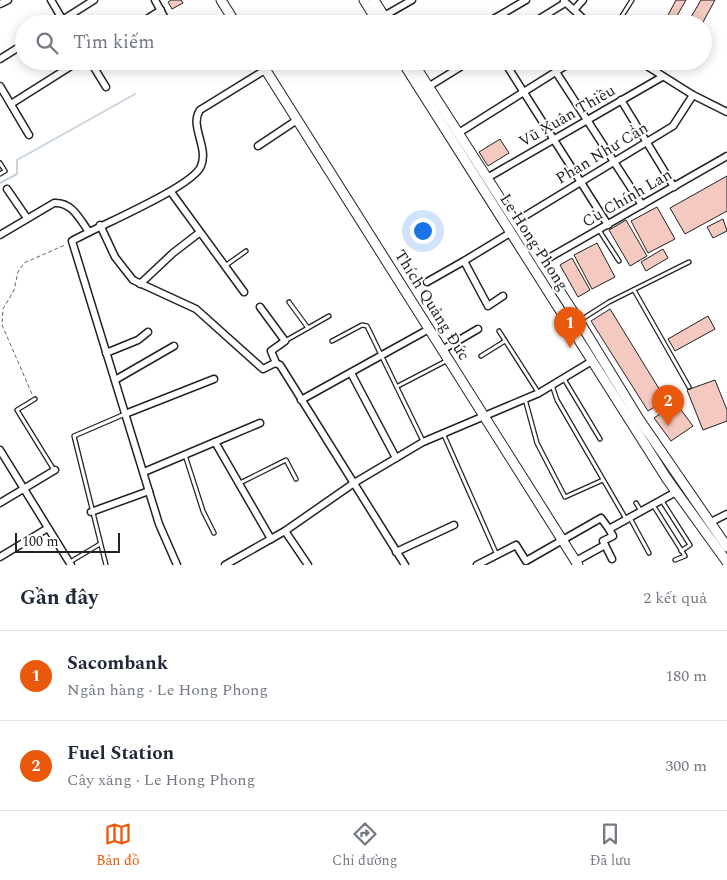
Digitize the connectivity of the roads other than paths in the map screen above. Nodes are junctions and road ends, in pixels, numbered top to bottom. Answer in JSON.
{"nodes":[{"id":1,"x":8,"y":0,"type":"edge"},
{"id":2,"x":51,"y":0,"type":"edge"},
{"id":3,"x":94,"y":0,"type":"edge"},
{"id":4,"x":155,"y":0,"type":"edge"},
{"id":5,"x":221,"y":0,"type":"edge"},
{"id":6,"x":364,"y":0,"type":"edge"},
{"id":7,"x":374,"y":0,"type":"edge"},
{"id":8,"x":412,"y":0,"type":"edge"},
{"id":9,"x":526,"y":0,"type":"edge"},
{"id":10,"x":583,"y":0,"type":"edge"},
{"id":11,"x":632,"y":0,"type":"edge"},
{"id":12,"x":564,"y":1,"type":"edge"},
{"id":13,"x":0,"y":4,"type":"edge"},
{"id":14,"x":161,"y":10,"type":"junction"},
{"id":15,"x":574,"y":10,"type":"junction"},
{"id":16,"x":60,"y":15,"type":"edge"},
{"id":17,"x":74,"y":15,"type":"edge"},
{"id":18,"x":153,"y":15,"type":"edge"},
{"id":19,"x":164,"y":15,"type":"edge"},
{"id":20,"x":228,"y":15,"type":"edge"},
{"id":21,"x":378,"y":15,"type":"edge"},
{"id":22,"x":381,"y":15,"type":"edge"},
{"id":23,"x":392,"y":15,"type":"edge"},
{"id":24,"x":500,"y":15,"type":"edge"},
{"id":25,"x":544,"y":15,"type":"edge"},
{"id":26,"x":579,"y":15,"type":"edge"},
{"id":27,"x":623,"y":15,"type":"edge"},
{"id":28,"x":15,"y":50,"type":"edge"},
{"id":29,"x":0,"y":59,"type":"edge"},
{"id":30,"x":65,"y":70,"type":"edge"},
{"id":31,"x":96,"y":70,"type":"edge"},
{"id":32,"x":265,"y":70,"type":"joint"},
{"id":33,"x":408,"y":70,"type":"edge"},
{"id":34,"x":420,"y":70,"type":"edge"},
{"id":35,"x":455,"y":70,"type":"edge"},
{"id":36,"x":510,"y":70,"type":"edge"},
{"id":37,"x":559,"y":70,"type":"edge"},
{"id":38,"x":652,"y":70,"type":"edge"},
{"id":39,"x":556,"y":72,"type":"junction"},
{"id":40,"x":662,"y":77,"type":"junction"},
{"id":41,"x":0,"y":86,"type":"edge"},
{"id":42,"x":106,"y":87,"type":"dead end"},
{"id":43,"x":428,"y":87,"type":"junction"},
{"id":44,"x":524,"y":92,"type":"junction"},
{"id":45,"x":693,"y":95,"type":"junction"},
{"id":46,"x":621,"y":100,"type":"junction"},
{"id":47,"x":11,"y":104,"type":"junction"},
{"id":48,"x":727,"y":112,"type":"edge"},
{"id":49,"x":297,"y":120,"type":"junction"},
{"id":50,"x":587,"y":120,"type":"junction"},
{"id":51,"x":29,"y":135,"type":"dead end"},
{"id":52,"x":454,"y":136,"type":"junction"},
{"id":53,"x":554,"y":139,"type":"junction"},
{"id":54,"x":647,"y":142,"type":"junction"},
{"id":55,"x":258,"y":146,"type":"dead end"},
{"id":56,"x":727,"y":156,"type":"edge"},
{"id":57,"x":614,"y":162,"type":"junction"},
{"id":58,"x":0,"y":163,"type":"edge"},
{"id":59,"x":0,"y":174,"type":"edge"},
{"id":60,"x":486,"y":178,"type":"junction"},
{"id":61,"x":581,"y":182,"type":"junction"},
{"id":62,"x":674,"y":187,"type":"junction"},
{"id":63,"x":7,"y":188,"type":"dead end"},
{"id":64,"x":171,"y":192,"type":"junction"},
{"id":65,"x":642,"y":206,"type":"junction"},
{"id":66,"x":27,"y":218,"type":"junction"},
{"id":67,"x":515,"y":222,"type":"junction"},
{"id":68,"x":100,"y":225,"type":"junction"},
{"id":69,"x":608,"y":226,"type":"junction"},
{"id":70,"x":599,"y":230,"type":"junction"},
{"id":71,"x":89,"y":232,"type":"junction"},
{"id":72,"x":200,"y":233,"type":"junction"},
{"id":73,"x":510,"y":233,"type":"junction"},
{"id":74,"x":0,"y":235,"type":"edge"},
{"id":75,"x":246,"y":251,"type":"dead end"},
{"id":76,"x":619,"y":260,"type":"dead end"},
{"id":77,"x":464,"y":262,"type":"junction"},
{"id":78,"x":690,"y":262,"type":"dead end"},
{"id":79,"x":540,"y":264,"type":"junction"},
{"id":80,"x":224,"y":266,"type":"junction"},
{"id":81,"x":427,"y":282,"type":"dead end"},
{"id":82,"x":140,"y":284,"type":"junction"},
{"id":83,"x":634,"y":290,"type":"junction"},
{"id":84,"x":244,"y":292,"type":"dead end"},
{"id":85,"x":503,"y":296,"type":"dead end"},
{"id":86,"x":289,"y":302,"type":"dead end"},
{"id":87,"x":260,"y":307,"type":"dead end"},
{"id":88,"x":329,"y":316,"type":"dead end"},
{"id":89,"x":575,"y":323,"type":"junction"},
{"id":90,"x":308,"y":328,"type":"junction"},
{"id":91,"x":429,"y":329,"type":"junction"},
{"id":92,"x":478,"y":329,"type":"dead end"},
{"id":93,"x":498,"y":331,"type":"dead end"},
{"id":94,"x":148,"y":332,"type":"dead end"},
{"id":95,"x":285,"y":341,"type":"junction"},
{"id":96,"x":332,"y":341,"type":"dead end"},
{"id":97,"x":505,"y":341,"type":"junction"},
{"id":98,"x":174,"y":346,"type":"dead end"},
{"id":99,"x":442,"y":350,"type":"junction"},
{"id":100,"x":106,"y":353,"type":"junction"},
{"id":101,"x":383,"y":356,"type":"junction"},
{"id":102,"x":481,"y":356,"type":"dead end"},
{"id":103,"x":448,"y":360,"type":"junction"},
{"id":104,"x":592,"y":361,"type":"junction"},
{"id":105,"x":276,"y":363,"type":"junction"},
{"id":106,"x":351,"y":373,"type":"junction"},
{"id":107,"x":564,"y":378,"type":"junction"},
{"id":108,"x":214,"y":379,"type":"dead end"},
{"id":109,"x":115,"y":380,"type":"junction"},
{"id":110,"x":552,"y":385,"type":"junction"},
{"id":111,"x":398,"y":386,"type":"junction"},
{"id":112,"x":689,"y":387,"type":"dead end"},
{"id":113,"x":539,"y":393,"type":"junction"},
{"id":114,"x":525,"y":398,"type":"junction"},
{"id":115,"x":35,"y":399,"type":"road end"},
{"id":116,"x":301,"y":400,"type":"junction"},
{"id":117,"x":126,"y":414,"type":"junction"},
{"id":118,"x":483,"y":415,"type":"junction"},
{"id":119,"x":260,"y":423,"type":"dead end"},
{"id":120,"x":443,"y":433,"type":"junction"},
{"id":121,"x":600,"y":439,"type":"dead end"},
{"id":122,"x":215,"y":442,"type":"junction"},
{"id":123,"x":424,"y":442,"type":"junction"},
{"id":124,"x":651,"y":446,"type":"junction"},
{"id":125,"x":0,"y":450,"type":"edge"},
{"id":126,"x":185,"y":455,"type":"junction"},
{"id":127,"x":396,"y":458,"type":"junction"},
{"id":128,"x":54,"y":470,"type":"joint"},
{"id":129,"x":144,"y":472,"type":"junction"},
{"id":130,"x":671,"y":476,"type":"junction"},
{"id":131,"x":296,"y":479,"type":"dead end"},
{"id":132,"x":603,"y":480,"type":"junction"},
{"id":133,"x":240,"y":483,"type":"junction"},
{"id":134,"x":354,"y":483,"type":"junction"},
{"id":135,"x":24,"y":488,"type":"junction"},
{"id":136,"x":149,"y":491,"type":"junction"},
{"id":137,"x":676,"y":492,"type":"junction"},
{"id":138,"x":661,"y":500,"type":"junction"},
{"id":139,"x":0,"y":503,"type":"edge"},
{"id":140,"x":636,"y":503,"type":"dead end"},
{"id":141,"x":653,"y":505,"type":"junction"},
{"id":142,"x":641,"y":511,"type":"junction"},
{"id":143,"x":91,"y":512,"type":"junction"},
{"id":144,"x":727,"y":514,"type":"edge"},
{"id":145,"x":628,"y":518,"type":"junction"},
{"id":146,"x":709,"y":523,"type":"junction"},
{"id":147,"x":454,"y":525,"type":"dead end"},
{"id":148,"x":48,"y":528,"type":"junction"},
{"id":149,"x":608,"y":529,"type":"junction"},
{"id":150,"x":285,"y":531,"type":"junction"},
{"id":151,"x":214,"y":533,"type":"dead end"},
{"id":152,"x":270,"y":539,"type":"junction"},
{"id":153,"x":564,"y":540,"type":"junction"},
{"id":154,"x":100,"y":544,"type":"junction"},
{"id":155,"x":605,"y":544,"type":"junction"},
{"id":156,"x":727,"y":547,"type":"edge"},
{"id":157,"x":681,"y":551,"type":"junction"},
{"id":158,"x":396,"y":552,"type":"junction"},
{"id":159,"x":649,"y":553,"type":"dead end"},
{"id":160,"x":497,"y":555,"type":"junction"},
{"id":161,"x":0,"y":557,"type":"edge"},
{"id":162,"x":612,"y":558,"type":"dead end"},
{"id":163,"x":675,"y":560,"type":"dead end"},
{"id":164,"x":727,"y":562,"type":"edge"},
{"id":165,"x":486,"y":563,"type":"edge"},
{"id":166,"x":577,"y":563,"type":"edge"},
{"id":167,"x":68,"y":564,"type":"edge"},
{"id":168,"x":106,"y":565,"type":"edge"},
{"id":169,"x":177,"y":565,"type":"edge"},
{"id":170,"x":225,"y":565,"type":"edge"},
{"id":171,"x":308,"y":565,"type":"edge"},
{"id":172,"x":405,"y":565,"type":"edge"},
{"id":173,"x":477,"y":565,"type":"edge"}],
"edges":[{"from":1,"to":13,"type":"street"},
{"from":2,"to":16,"type":"street"},
{"from":3,"to":17,"type":"street"},
{"from":4,"to":14,"type":"street"},
{"from":5,"to":20,"type":"main road"},
{"from":6,"to":21,"type":"main road"},
{"from":7,"to":22,"type":"main road"},
{"from":8,"to":23,"type":"street"},
{"from":9,"to":24,"type":"street"},
{"from":10,"to":15,"type":"street"},
{"from":11,"to":27,"type":"lane"},
{"from":12,"to":15,"type":"street"},
{"from":12,"to":25,"type":"street"},
{"from":14,"to":18,"type":"street"},
{"from":14,"to":19,"type":"street"},
{"from":15,"to":26,"type":"street"},
{"from":28,"to":29,"type":"street"},
{"from":30,"to":47,"type":"street"},
{"from":31,"to":42,"type":"street"},
{"from":32,"to":49,"type":"main road","name":"Thích Quảng Đức"},
{"from":32,"to":64,"type":"street"},
{"from":33,"to":52,"type":"main road","name":"Le Hong Phong"},
{"from":34,"to":43,"type":"main road","name":"Le Hong Phong"},
{"from":35,"to":43,"type":"street"},
{"from":36,"to":44,"type":"street"},
{"from":37,"to":39,"type":"street"},
{"from":38,"to":40,"type":"street"},
{"from":39,"to":44,"type":"street"},
{"from":39,"to":50,"type":"street"},
{"from":40,"to":45,"type":"street"},
{"from":40,"to":46,"type":"street","name":"Vũ Xuân Thiều"},
{"from":41,"to":47,"type":"street"},
{"from":43,"to":52,"type":"main road","name":"Le Hong Phong"},
{"from":44,"to":52,"type":"street"},
{"from":44,"to":53,"type":"street"},
{"from":45,"to":48,"type":"street"},
{"from":45,"to":54,"type":"street","name":"Phan Như Cẩn"},
{"from":46,"to":50,"type":"street","name":"Vũ Xuân Thiều"},
{"from":46,"to":54,"type":"street"},
{"from":47,"to":51,"type":"street"},
{"from":49,"to":55,"type":"street"},
{"from":49,"to":91,"type":"main road","name":"Thích Quảng Đức"},
{"from":50,"to":53,"type":"street","name":"Vũ Xuân Thiều"},
{"from":50,"to":57,"type":"street"},
{"from":52,"to":60,"type":"main road","name":"Le Hong Phong"},
{"from":52,"to":73,"type":"main road","name":"Le Hong Phong"},
{"from":53,"to":60,"type":"street","name":"Vũ Xuân Thiều"},
{"from":53,"to":61,"type":"street"},
{"from":54,"to":57,"type":"street","name":"Phan Như Cẩn"},
{"from":54,"to":62,"type":"street"},
{"from":56,"to":62,"type":"street","name":"Cù Chính Lan"},
{"from":57,"to":61,"type":"street","name":"Phan Như Cẩn"},
{"from":57,"to":65,"type":"street"},
{"from":58,"to":59,"type":"lane"},
{"from":60,"to":67,"type":"main road","name":"Le Hong Phong"},
{"from":61,"to":67,"type":"street","name":"Phan Như Cẩn"},
{"from":61,"to":69,"type":"street"},
{"from":62,"to":65,"type":"street","name":"Cù Chính Lan"},
{"from":63,"to":66,"type":"street"},
{"from":64,"to":68,"type":"street"},
{"from":64,"to":72,"type":"street"},
{"from":65,"to":69,"type":"street","name":"Cù Chính Lan"},
{"from":66,"to":71,"type":"street"},
{"from":66,"to":74,"type":"street"},
{"from":67,"to":79,"type":"main road","name":"Le Hong Phong"},
{"from":68,"to":71,"type":"street"},
{"from":68,"to":82,"type":"street"},
{"from":69,"to":70,"type":"street","name":"Cù Chính Lan"},
{"from":70,"to":76,"type":"lane"},
{"from":70,"to":79,"type":"street","name":"Cù Chính Lan"},
{"from":71,"to":100,"type":"street"},
{"from":72,"to":80,"type":"street"},
{"from":72,"to":82,"type":"street"},
{"from":73,"to":77,"type":"street"},
{"from":73,"to":89,"type":"main road","name":"Le Hong Phong"},
{"from":75,"to":80,"type":"lane"},
{"from":77,"to":81,"type":"street"},
{"from":77,"to":85,"type":"street"},
{"from":78,"to":83,"type":"lane"},
{"from":79,"to":89,"type":"main road","name":"Le Hong Phong"},
{"from":80,"to":84,"type":"street"},
{"from":82,"to":105,"type":"street"},
{"from":83,"to":89,"type":"lane"},
{"from":83,"to":112,"type":"lane"},
{"from":86,"to":90,"type":"lane"},
{"from":87,"to":95,"type":"street"},
{"from":88,"to":90,"type":"lane"},
{"from":89,"to":104,"type":"main road","name":"Le Hong Phong"},
{"from":89,"to":124,"type":"main road","name":"Le Hong Phong"},
{"from":90,"to":95,"type":"lane"},
{"from":91,"to":99,"type":"main road","name":"Thích Quảng Đức"},
{"from":91,"to":101,"type":"street"},
{"from":92,"to":99,"type":"street"},
{"from":93,"to":97,"type":"lane"},
{"from":94,"to":100,"type":"street"},
{"from":95,"to":105,"type":"street"},
{"from":96,"to":101,"type":"lane"},
{"from":97,"to":102,"type":"lane"},
{"from":97,"to":113,"type":"lane"},
{"from":98,"to":109,"type":"street"},
{"from":99,"to":103,"type":"main road","name":"Thích Quảng Đức"},
{"from":100,"to":109,"type":"street"},
{"from":101,"to":106,"type":"street"},
{"from":101,"to":111,"type":"lane"},
{"from":103,"to":111,"type":"lane"},
{"from":103,"to":118,"type":"main road","name":"Thích Quảng Đức"},
{"from":104,"to":107,"type":"street"},
{"from":104,"to":124,"type":"main road","name":"Le Hong Phong"},
{"from":105,"to":116,"type":"street"},
{"from":106,"to":116,"type":"street"},
{"from":106,"to":127,"type":"street"},
{"from":107,"to":110,"type":"street"},
{"from":107,"to":121,"type":"lane"},
{"from":108,"to":117,"type":"street"},
{"from":109,"to":117,"type":"street"},
{"from":110,"to":113,"type":"street"},
{"from":110,"to":132,"type":"lane"},
{"from":111,"to":123,"type":"lane"},
{"from":113,"to":114,"type":"street"},
{"from":114,"to":118,"type":"street"},
{"from":114,"to":132,"type":"lane"},
{"from":115,"to":128,"type":"lane"},
{"from":116,"to":134,"type":"street"},
{"from":117,"to":129,"type":"street"},
{"from":117,"to":143,"type":"lane"},
{"from":118,"to":120,"type":"street"},
{"from":118,"to":153,"type":"main road","name":"Thích Quảng Đức"},
{"from":119,"to":122,"type":"street"},
{"from":120,"to":123,"type":"street"},
{"from":120,"to":160,"type":"lane"},
{"from":122,"to":126,"type":"street"},
{"from":122,"to":133,"type":"street"},
{"from":123,"to":127,"type":"street"},
{"from":124,"to":130,"type":"main road","name":"Le Hong Phong"},
{"from":125,"to":135,"type":"street"},
{"from":126,"to":129,"type":"street"},
{"from":126,"to":151,"type":"lane"},
{"from":127,"to":134,"type":"street"},
{"from":128,"to":135,"type":"street"},
{"from":129,"to":136,"type":"street"},
{"from":130,"to":137,"type":"main road","name":"Le Hong Phong"},
{"from":130,"to":146,"type":"main road","name":"Le Hong Phong"},
{"from":131,"to":133,"type":"lane"},
{"from":132,"to":145,"type":"lane"},
{"from":133,"to":152,"type":"street"},
{"from":134,"to":150,"type":"street"},
{"from":134,"to":158,"type":"street"},
{"from":135,"to":139,"type":"street"},
{"from":135,"to":148,"type":"street"},
{"from":136,"to":143,"type":"street"},
{"from":136,"to":169,"type":"street"},
{"from":137,"to":138,"type":"street"},
{"from":137,"to":164,"type":"main road","name":"Le Hong Phong"},
{"from":138,"to":141,"type":"street"},
{"from":138,"to":157,"type":"lane"},
{"from":140,"to":142,"type":"lane"},
{"from":141,"to":142,"type":"street"},
{"from":141,"to":157,"type":"lane"},
{"from":142,"to":145,"type":"street"},
{"from":143,"to":154,"type":"lane"},
{"from":144,"to":146,"type":"street"},
{"from":145,"to":149,"type":"street"},
{"from":145,"to":159,"type":"lane"},
{"from":146,"to":156,"type":"main road","name":"Le Hong Phong"},
{"from":147,"to":158,"type":"street"},
{"from":148,"to":161,"type":"street"},
{"from":148,"to":167,"type":"street"},
{"from":149,"to":153,"type":"street"},
{"from":149,"to":155,"type":"street"},
{"from":150,"to":152,"type":"street"},
{"from":150,"to":171,"type":"street"},
{"from":152,"to":170,"type":"street"},
{"from":153,"to":160,"type":"street"},
{"from":153,"to":166,"type":"main road","name":"Thích Quảng Đức"},
{"from":154,"to":167,"type":"lane"},
{"from":154,"to":168,"type":"lane"},
{"from":155,"to":162,"type":"street"},
{"from":155,"to":166,"type":"street"},
{"from":157,"to":163,"type":"lane"},
{"from":158,"to":172,"type":"street"},
{"from":160,"to":165,"type":"street"},
{"from":165,"to":173,"type":"street"}]}
